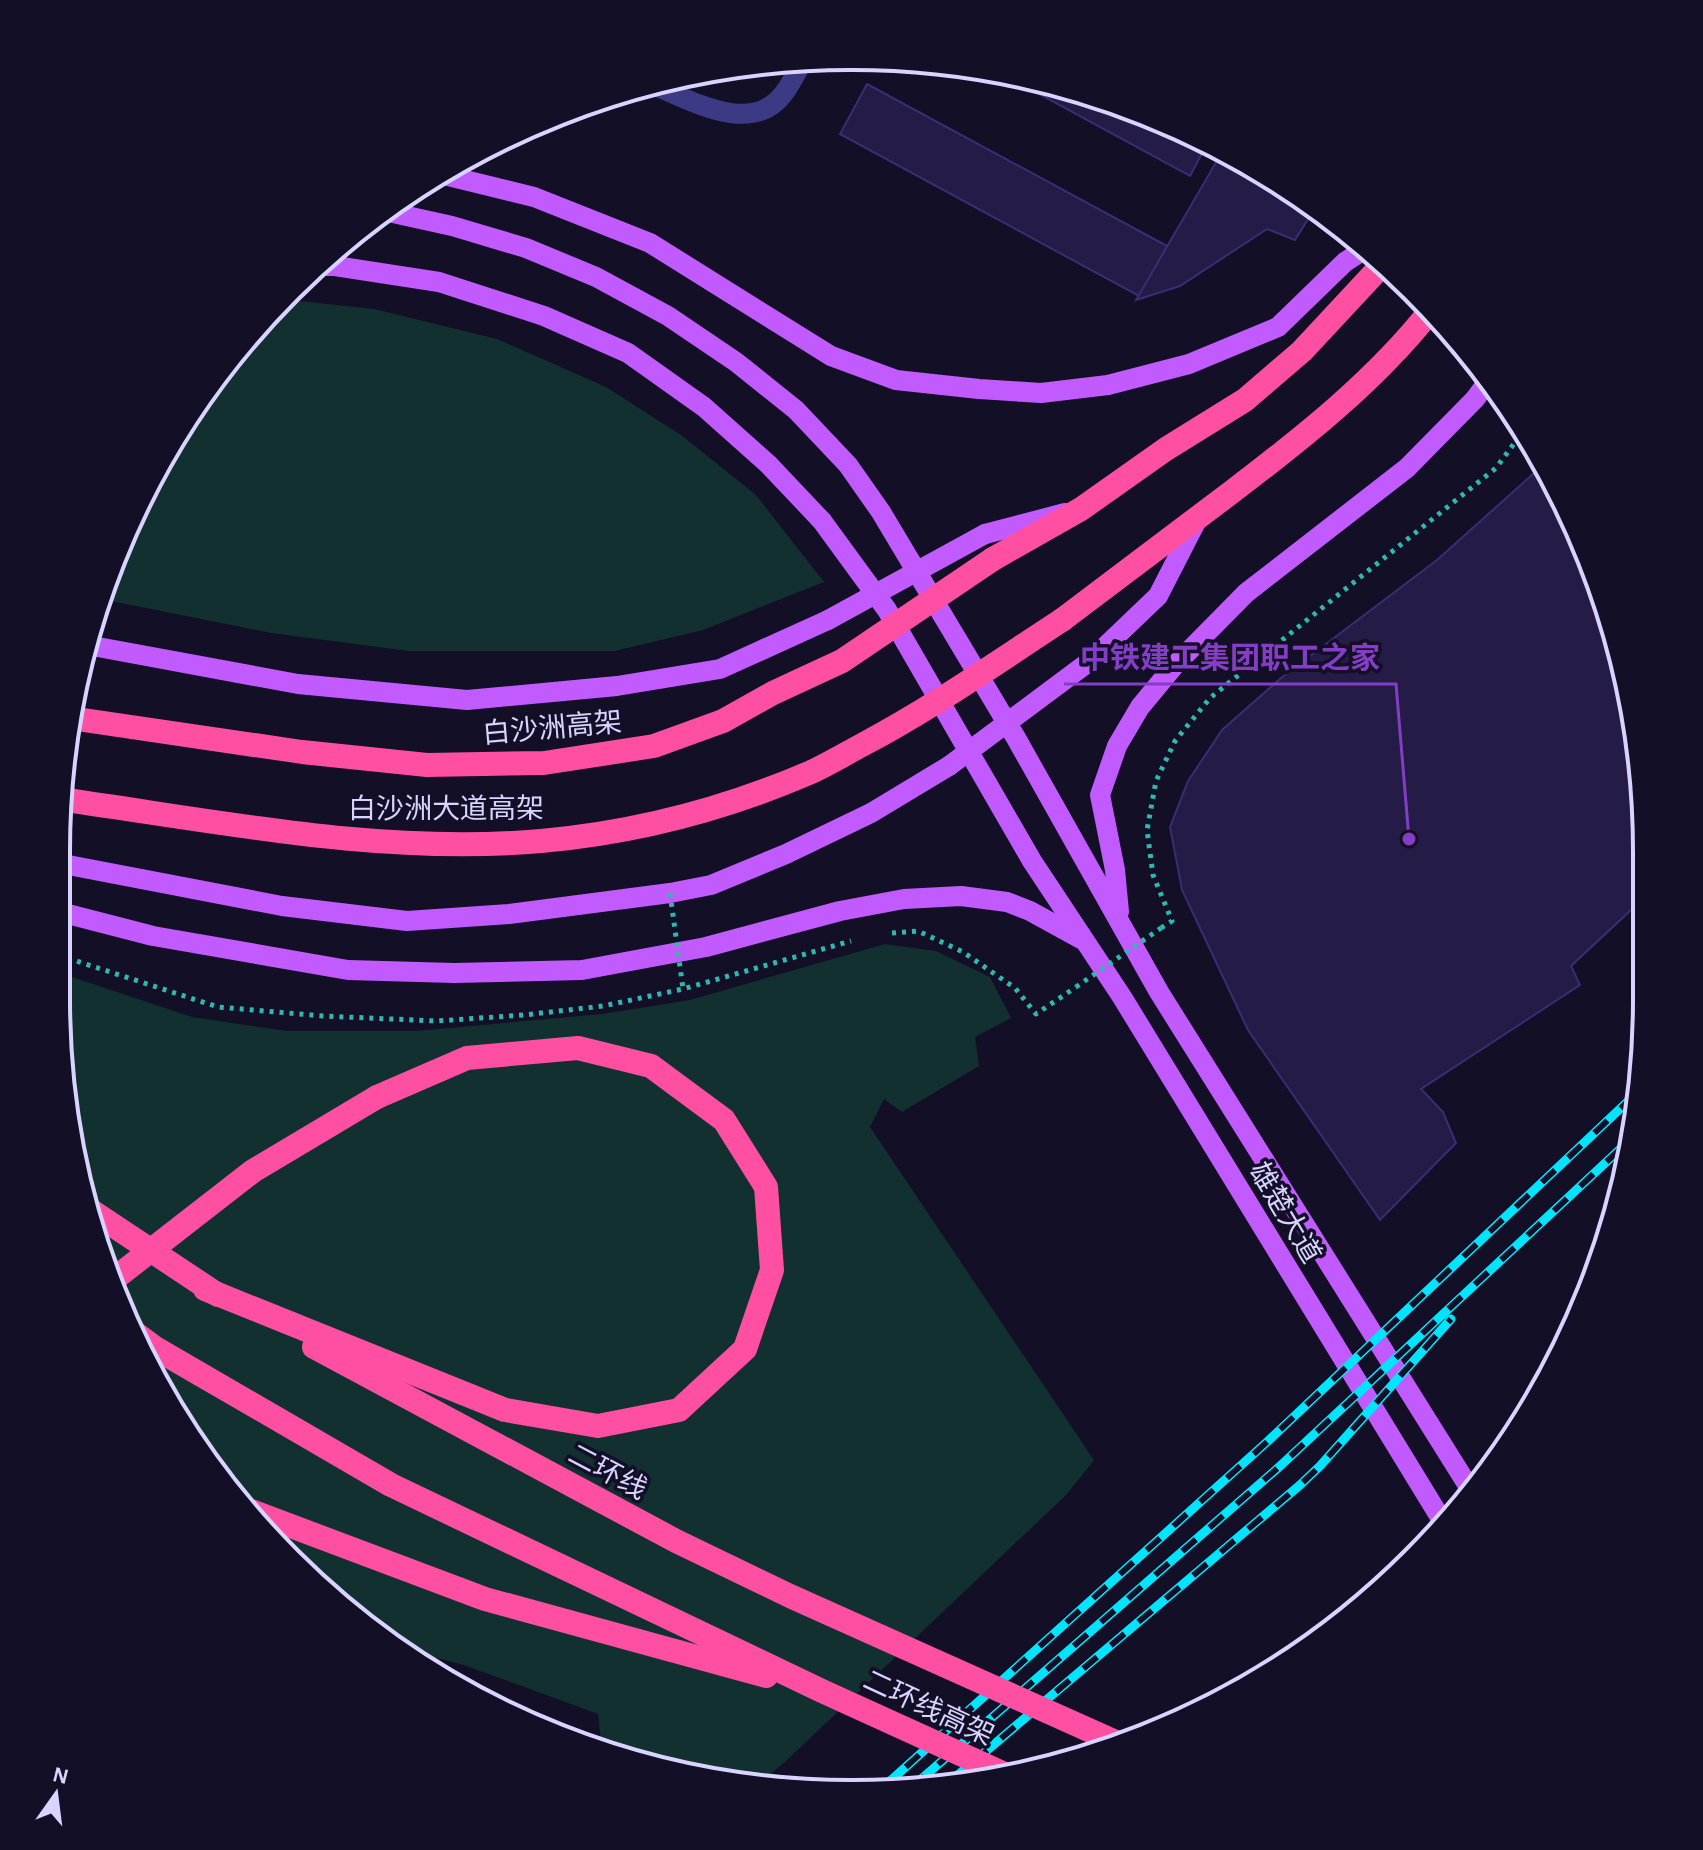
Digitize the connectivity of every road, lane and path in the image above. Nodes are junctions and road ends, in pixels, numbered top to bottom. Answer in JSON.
{"nodes":[{"id":1,"x":796,"y":72,"type":"edge"},
{"id":2,"x":671,"y":92,"type":"edge"},
{"id":3,"x":456,"y":178,"type":"edge"},
{"id":4,"x":399,"y":214,"type":"edge"},
{"id":5,"x":1356,"y":255,"type":"edge"},
{"id":6,"x":334,"y":266,"type":"edge"},
{"id":7,"x":1376,"y":272,"type":"edge"},
{"id":8,"x":1424,"y":320,"type":"edge"},
{"id":9,"x":1482,"y":390,"type":"edge"},
{"id":10,"x":1516,"y":441,"type":"edge"},
{"id":11,"x":1081,"y":509,"type":"junction"},
{"id":12,"x":1198,"y":517,"type":"junction"},
{"id":13,"x":98,"y":647,"type":"edge"},
{"id":14,"x":82,"y":719,"type":"edge"},
{"id":15,"x":72,"y":801,"type":"edge"},
{"id":16,"x":70,"y":865,"type":"edge"},
{"id":17,"x":670,"y":893,"type":"junction"},
{"id":18,"x":70,"y":915,"type":"edge"},
{"id":19,"x":1119,"y":920,"type":"junction"},
{"id":20,"x":1081,"y":935,"type":"junction"},
{"id":21,"x":683,"y":989,"type":"dead end"},
{"id":22,"x":1036,"y":1014,"type":"dead end"},
{"id":23,"x":102,"y":1218,"type":"edge"},
{"id":24,"x":120,"y":1274,"type":"edge"},
{"id":25,"x":205,"y":1289,"type":"junction"},
{"id":26,"x":152,"y":1346,"type":"edge"},
{"id":27,"x":1466,"y":1482,"type":"edge"},
{"id":28,"x":1438,"y":1515,"type":"edge"},
{"id":29,"x":268,"y":1518,"type":"edge"},
{"id":30,"x":822,"y":1691,"type":"junction"},
{"id":31,"x":1106,"y":1738,"type":"edge"},
{"id":32,"x":990,"y":1767,"type":"edge"}],
"edges":[{"from":1,"to":2,"type":"street"},
{"from":3,"to":5,"type":"main road"},
{"from":4,"to":19,"type":"main road","name":"雄楚大道"},
{"from":6,"to":20,"type":"main road","name":"雄楚大道"},
{"from":7,"to":11,"type":"highway","name":"白沙洲高架"},
{"from":8,"to":12,"type":"highway"},
{"from":9,"to":19,"type":"main road"},
{"from":10,"to":22,"type":"path","bridge":true},
{"from":11,"to":13,"type":"main road","bridge":true},
{"from":11,"to":14,"type":"highway","name":"白沙洲高架","bridge":true},
{"from":12,"to":15,"type":"highway","name":"白沙洲大道高架","bridge":true},
{"from":12,"to":17,"type":"main road","bridge":true},
{"from":16,"to":17,"type":"main road"},
{"from":17,"to":21,"type":"path","bridge":true},
{"from":18,"to":20,"type":"main road"},
{"from":19,"to":27,"type":"main road","name":"雄楚大道"},
{"from":20,"to":28,"type":"main road","name":"雄楚大道"},
{"from":23,"to":25,"type":"highway","name":"二环线","bridge":true},
{"from":24,"to":25,"type":"highway","bridge":true},
{"from":25,"to":31,"type":"highway","name":"二环线","bridge":true},
{"from":26,"to":30,"type":"highway","bridge":true},
{"from":29,"to":30,"type":"highway","bridge":true},
{"from":30,"to":32,"type":"highway","name":"二环线高架","bridge":true}]}
